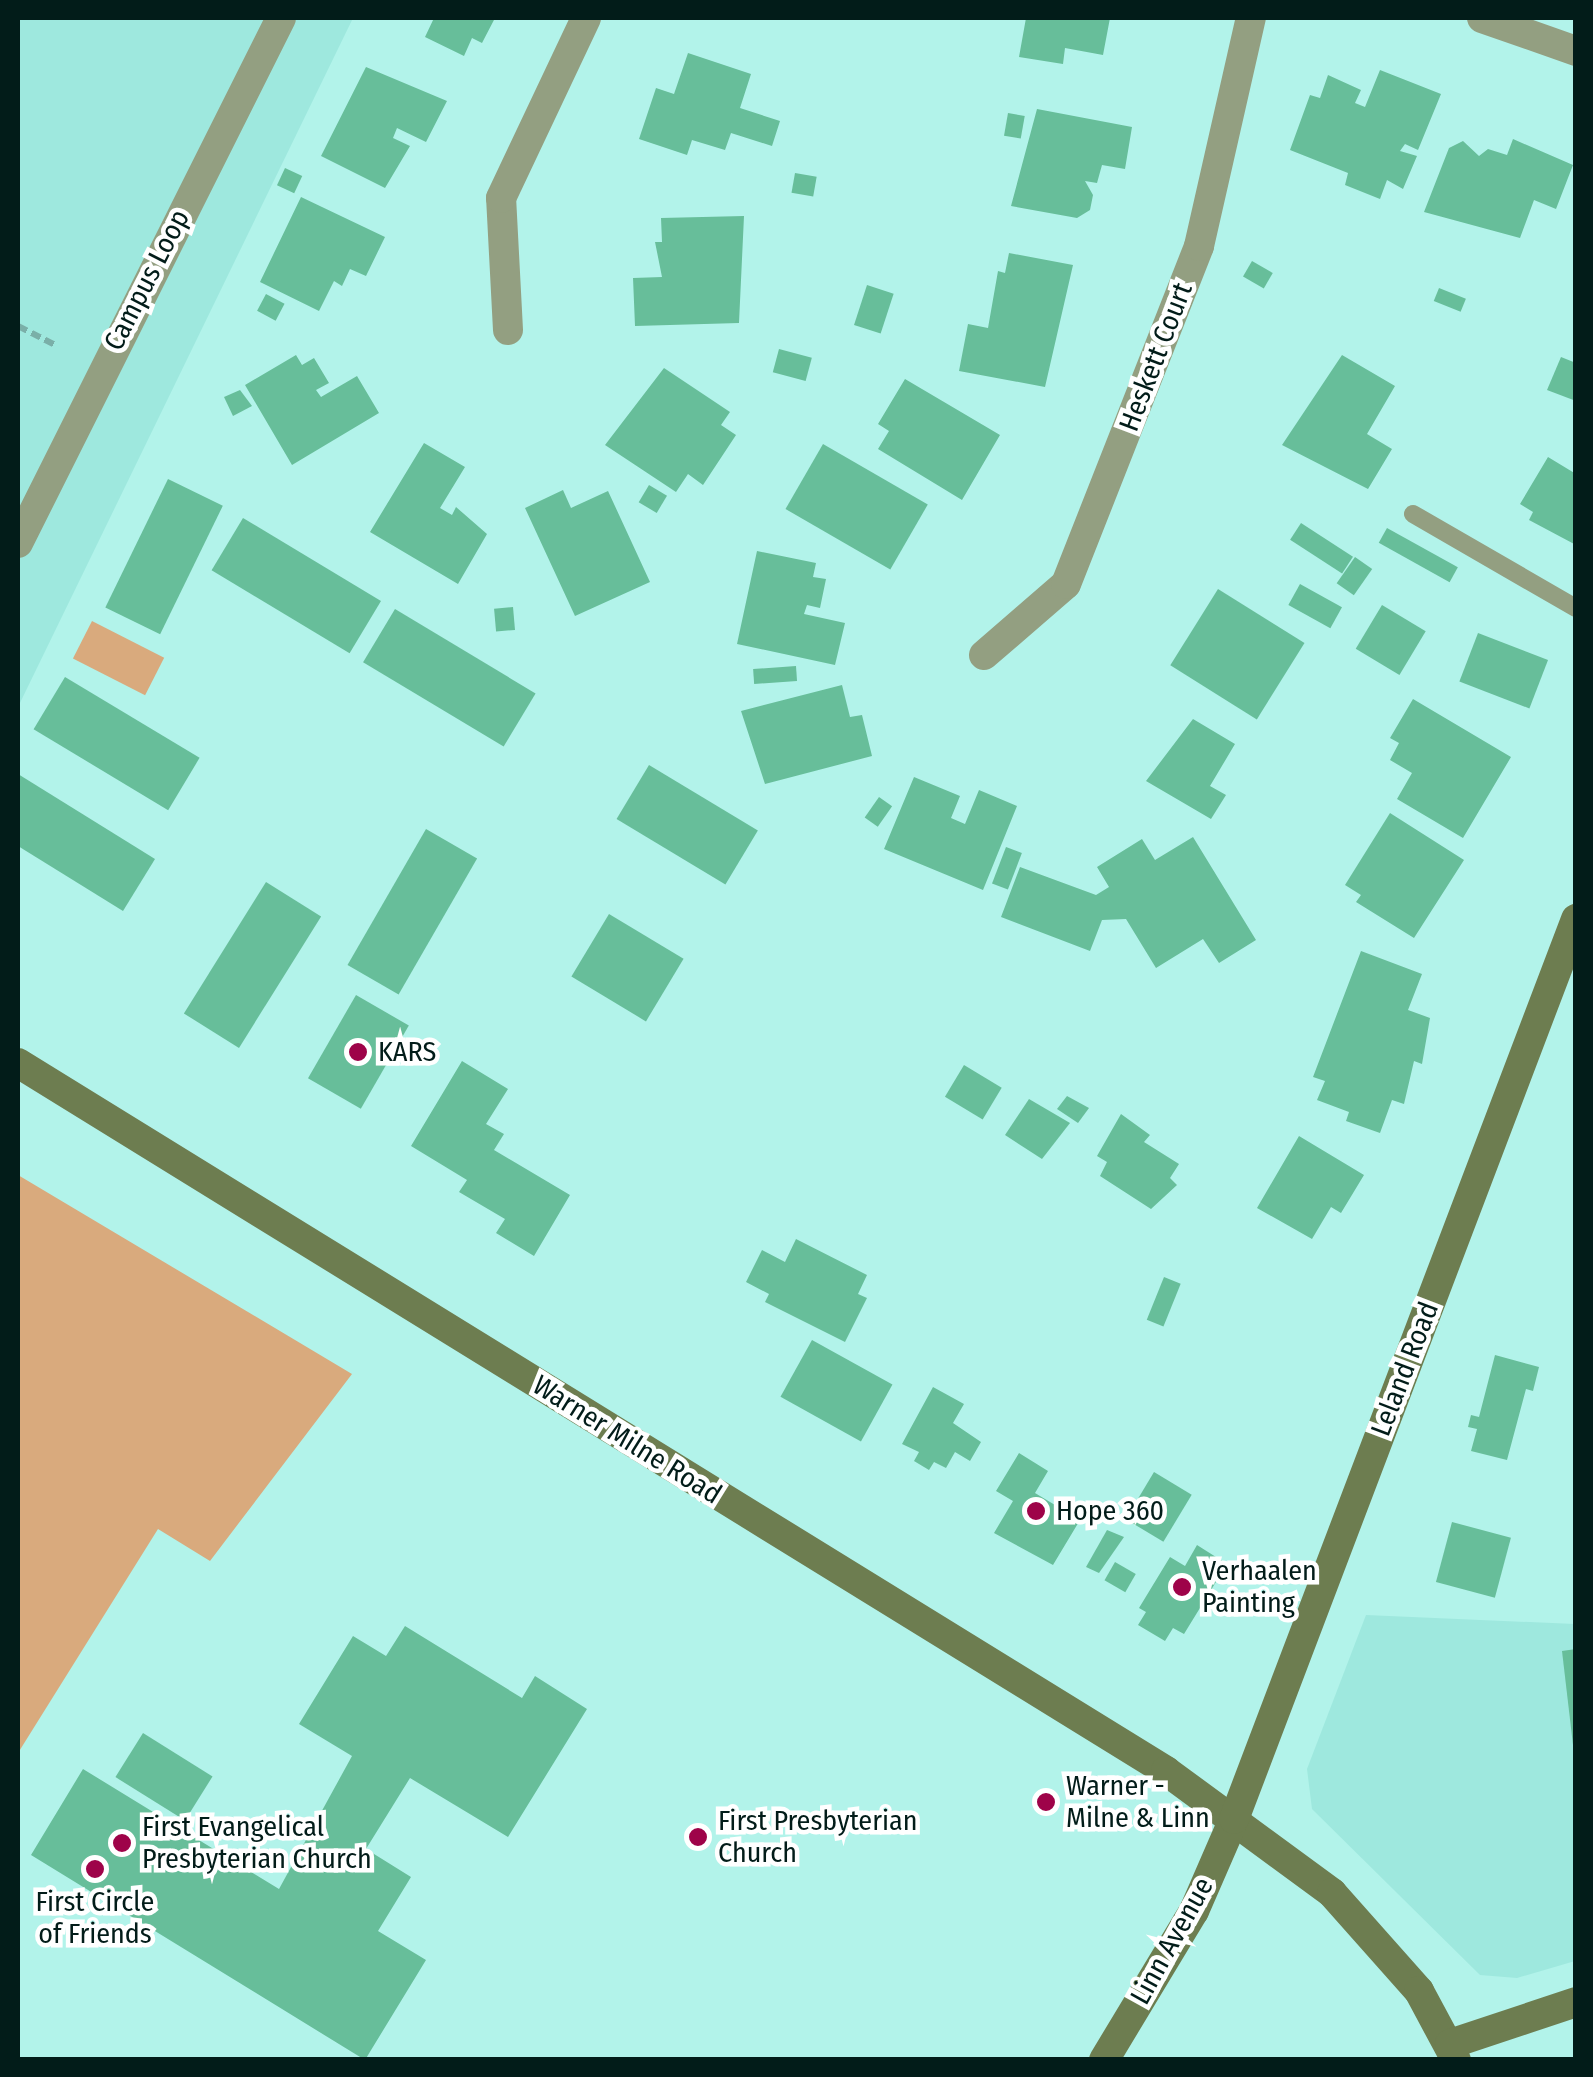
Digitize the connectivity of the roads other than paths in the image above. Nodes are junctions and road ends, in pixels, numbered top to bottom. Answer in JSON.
{"nodes":[{"id":1,"x":281,"y":18,"type":"edge"},
{"id":2,"x":586,"y":18,"type":"edge"},
{"id":3,"x":1251,"y":18,"type":"edge"},
{"id":4,"x":1482,"y":18,"type":"edge"},
{"id":5,"x":1576,"y":50,"type":"edge"},
{"id":6,"x":508,"y":330,"type":"dead end"},
{"id":7,"x":1413,"y":514,"type":"dead end"},
{"id":8,"x":18,"y":543,"type":"edge"},
{"id":9,"x":1576,"y":608,"type":"edge"},
{"id":10,"x":984,"y":655,"type":"dead end"},
{"id":11,"x":1576,"y":919,"type":"edge"},
{"id":12,"x":18,"y":1063,"type":"edge"},
{"id":13,"x":1234,"y":1819,"type":"junction"},
{"id":14,"x":1576,"y":2002,"type":"edge"},
{"id":15,"x":1453,"y":2052,"type":"edge"},
{"id":16,"x":1104,"y":2060,"type":"edge"}],
"edges":[{"from":1,"to":8,"type":"street","name":"Campus Loop"},
{"from":2,"to":6,"type":"street"},
{"from":3,"to":10,"type":"street","name":"Heskett Court"},
{"from":4,"to":5,"type":"street"},
{"from":7,"to":9,"type":"lane"},
{"from":11,"to":13,"type":"main road","name":"Leland Road"},
{"from":12,"to":13,"type":"main road","name":"Warner Milne Road"},
{"from":13,"to":15,"type":"main road","name":"Warner Milne Road"},
{"from":13,"to":16,"type":"main road","name":"Linn Avenue"},
{"from":14,"to":15,"type":"main road"}]}
